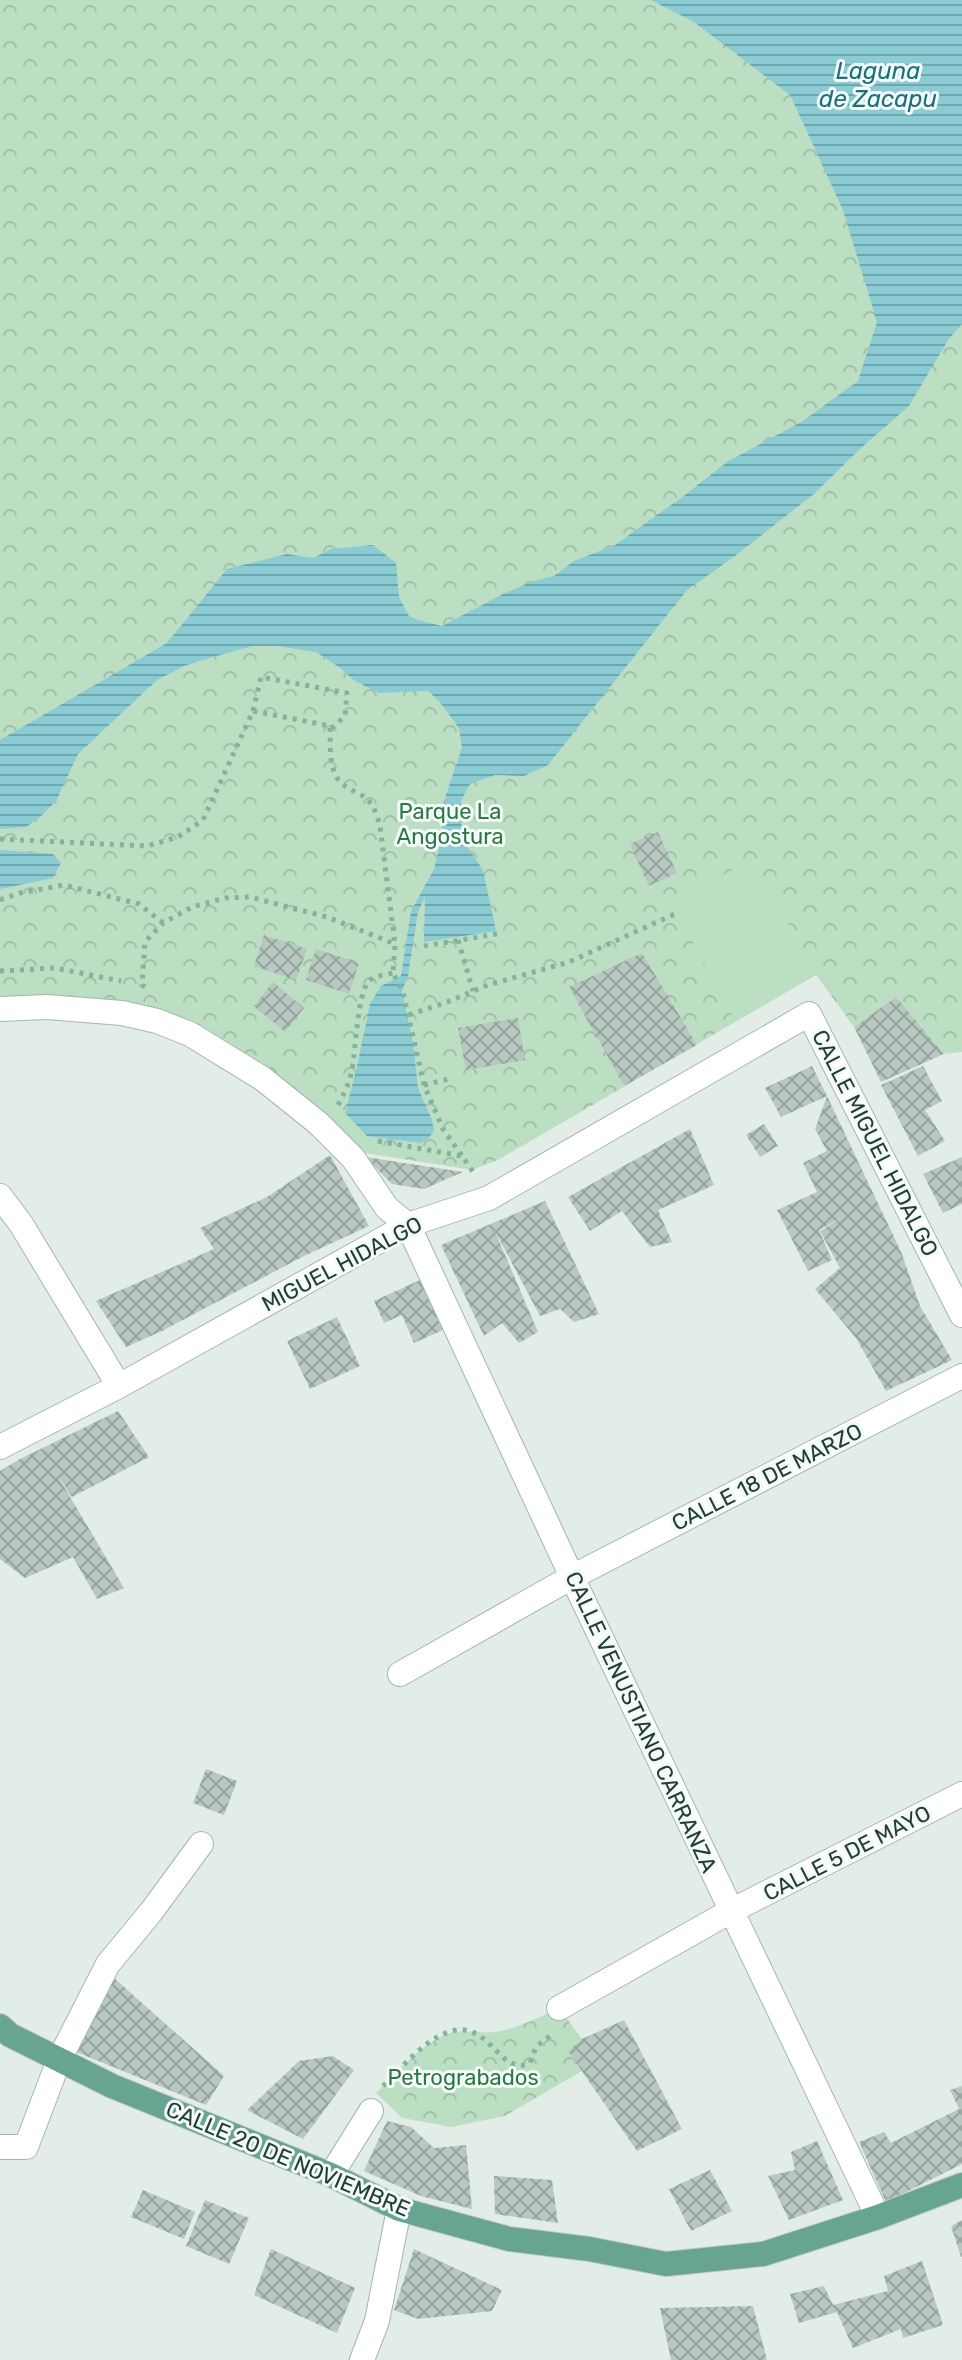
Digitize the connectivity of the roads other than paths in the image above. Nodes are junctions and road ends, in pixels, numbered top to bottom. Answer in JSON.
{"nodes":[{"id":1,"x":0,"y":1009,"type":"edge"},
{"id":2,"x":809,"y":1014,"type":"joint"},
{"id":3,"x":0,"y":1196,"type":"edge"},
{"id":4,"x":408,"y":1225,"type":"junction"},
{"id":5,"x":962,"y":1315,"type":"edge"},
{"id":6,"x":962,"y":1376,"type":"edge"},
{"id":7,"x":119,"y":1386,"type":"junction"},
{"id":8,"x":0,"y":1447,"type":"edge"},
{"id":9,"x":572,"y":1577,"type":"junction"},
{"id":10,"x":400,"y":1674,"type":"dead end"},
{"id":11,"x":962,"y":1794,"type":"edge"},
{"id":12,"x":201,"y":1844,"type":"dead end"},
{"id":13,"x":731,"y":1911,"type":"junction"},
{"id":14,"x":559,"y":2008,"type":"road end"},
{"id":15,"x":0,"y":2026,"type":"edge"},
{"id":16,"x":59,"y":2060,"type":"junction"},
{"id":17,"x":371,"y":2111,"type":"road end"},
{"id":18,"x":0,"y":2147,"type":"edge"},
{"id":19,"x":331,"y":2175,"type":"junction"},
{"id":20,"x":962,"y":2185,"type":"edge"},
{"id":21,"x":399,"y":2209,"type":"junction"},
{"id":22,"x":878,"y":2217,"type":"junction"},
{"id":23,"x":362,"y":2360,"type":"edge"}],
"edges":[{"from":1,"to":4,"type":"street"},
{"from":2,"to":4,"type":"street","name":"MIGUEL HIDALGO"},
{"from":2,"to":5,"type":"street","name":"CALLE MIGUEL HIDALGO"},
{"from":3,"to":7,"type":"street"},
{"from":4,"to":7,"type":"street","name":"MIGUEL HIDALGO"},
{"from":4,"to":9,"type":"street","name":"CALLE VENUSTIANO CARRANZA"},
{"from":6,"to":9,"type":"street","name":"CALLE 18 DE MARZO"},
{"from":7,"to":8,"type":"street","name":"MIGUEL HIDALGO"},
{"from":9,"to":10,"type":"street","name":"CALLE 18 DE MARZO"},
{"from":9,"to":13,"type":"street","name":"CALLE VENUSTIANO CARRANZA"},
{"from":11,"to":13,"type":"street","name":"CALLE 5 DE MAYO"},
{"from":12,"to":16,"type":"street"},
{"from":13,"to":14,"type":"street","name":"CALLE 5 DE MAYO"},
{"from":13,"to":22,"type":"street","name":"CALLE VENUSTIANO CARRANZA"},
{"from":15,"to":16,"type":"main road","name":"CALLE 20 DE NOVIEMBRE"},
{"from":16,"to":18,"type":"street"},
{"from":16,"to":19,"type":"main road","name":"CALLE 20 DE NOVIEMBRE"},
{"from":17,"to":19,"type":"street"},
{"from":19,"to":21,"type":"main road","name":"CALLE 20 DE NOVIEMBRE"},
{"from":20,"to":22,"type":"main road","name":"CALLE 20 DE NOVIEMBRE"},
{"from":21,"to":22,"type":"main road","name":"CALLE 20 DE NOVIEMBRE"},
{"from":21,"to":23,"type":"street"}]}
